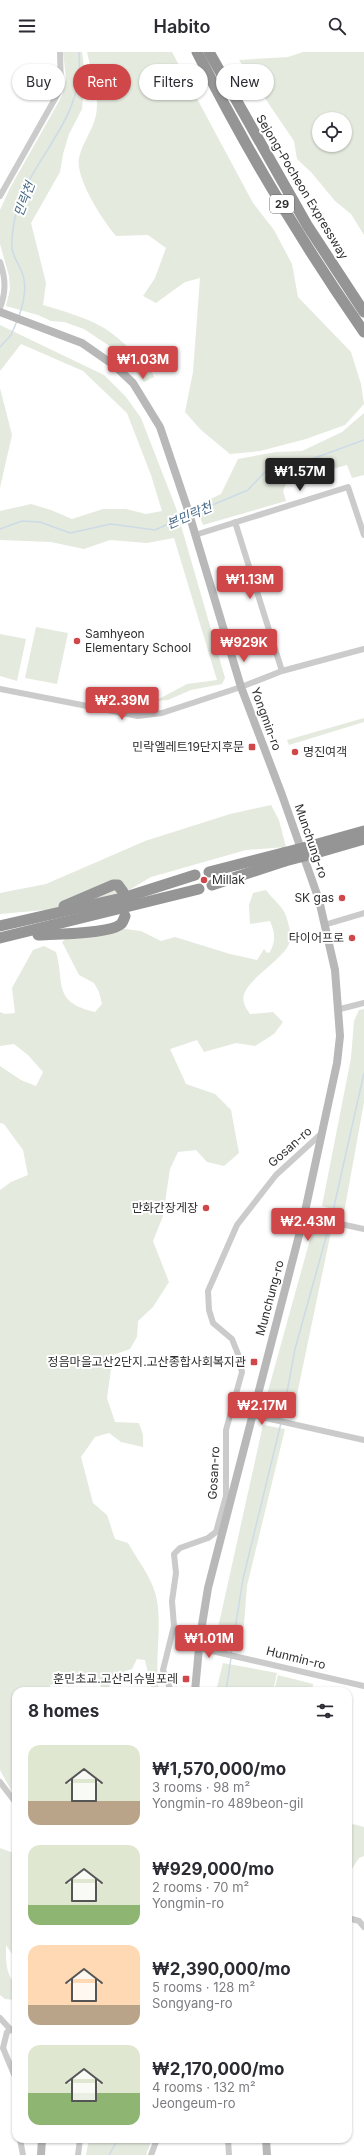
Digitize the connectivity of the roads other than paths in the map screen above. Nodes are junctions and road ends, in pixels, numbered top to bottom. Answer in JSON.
{"nodes":[{"id":1,"x":60,"y":52,"type":"edge"},
{"id":2,"x":197,"y":52,"type":"edge"},
{"id":3,"x":209,"y":52,"type":"edge"},
{"id":4,"x":0,"y":196,"type":"edge"},
{"id":5,"x":0,"y":262,"type":"edge"},
{"id":6,"x":0,"y":308,"type":"edge"},
{"id":7,"x":0,"y":312,"type":"edge"},
{"id":8,"x":364,"y":312,"type":"edge"},
{"id":9,"x":364,"y":332,"type":"edge"},
{"id":10,"x":235,"y":522,"type":"junction"},
{"id":11,"x":195,"y":534,"type":"junction"},
{"id":12,"x":364,"y":535,"type":"edge"},
{"id":13,"x":364,"y":649,"type":"edge"},
{"id":14,"x":282,"y":671,"type":"junction"},
{"id":15,"x":241,"y":687,"type":"junction"},
{"id":16,"x":0,"y":689,"type":"edge"},
{"id":17,"x":282,"y":795,"type":"joint"},
{"id":18,"x":362,"y":834,"type":"edge"},
{"id":19,"x":284,"y":857,"type":"junction"},
{"id":20,"x":209,"y":872,"type":"dead end"},
{"id":21,"x":195,"y":875,"type":"dead end"},
{"id":22,"x":212,"y":886,"type":"dead end"},
{"id":23,"x":199,"y":889,"type":"dead end"},
{"id":24,"x":123,"y":892,"type":"dead end"},
{"id":25,"x":363,"y":914,"type":"edge"},
{"id":26,"x":125,"y":916,"type":"dead end"},
{"id":27,"x":364,"y":921,"type":"edge"},
{"id":28,"x":324,"y":925,"type":"junction"},
{"id":29,"x":4,"y":931,"type":"edge"},
{"id":30,"x":364,"y":1003,"type":"edge"},
{"id":31,"x":340,"y":1009,"type":"junction"},
{"id":32,"x":322,"y":1134,"type":"junction"},
{"id":33,"x":304,"y":1216,"type":"junction"},
{"id":34,"x":364,"y":1229,"type":"edge"},
{"id":35,"x":252,"y":1415,"type":"junction"},
{"id":36,"x":364,"y":1440,"type":"edge"},
{"id":37,"x":199,"y":1648,"type":"junction"},
{"id":38,"x":364,"y":1686,"type":"edge"},
{"id":39,"x":169,"y":1687,"type":"edge"},
{"id":40,"x":195,"y":1687,"type":"edge"},
{"id":41,"x":0,"y":1782,"type":"edge"},
{"id":42,"x":12,"y":1798,"type":"edge"},
{"id":43,"x":352,"y":1919,"type":"edge"},
{"id":44,"x":364,"y":1927,"type":"edge"},
{"id":45,"x":0,"y":2018,"type":"edge"},
{"id":46,"x":12,"y":2027,"type":"edge"},
{"id":47,"x":12,"y":2030,"type":"edge"},
{"id":48,"x":12,"y":2069,"type":"edge"},
{"id":49,"x":21,"y":2143,"type":"edge"},
{"id":50,"x":42,"y":2143,"type":"edge"},
{"id":51,"x":80,"y":2143,"type":"edge"},
{"id":52,"x":156,"y":2143,"type":"edge"},
{"id":53,"x":228,"y":2143,"type":"edge"},
{"id":54,"x":266,"y":2143,"type":"edge"},
{"id":55,"x":23,"y":2155,"type":"edge"},
{"id":56,"x":41,"y":2155,"type":"edge"},
{"id":57,"x":78,"y":2155,"type":"edge"},
{"id":58,"x":151,"y":2155,"type":"edge"},
{"id":59,"x":229,"y":2155,"type":"edge"},
{"id":60,"x":267,"y":2155,"type":"edge"}],
"edges":[{"from":1,"to":4,"type":"street"},
{"from":2,"to":9,"type":"highway","name":"Sejong-Pocheon Expressway","number":"29"},
{"from":3,"to":8,"type":"highway","name":"Sejong-Pocheon Expressway","number":"29"},
{"from":5,"to":6,"type":"street"},
{"from":7,"to":11,"type":"street","name":"Yongmin-ro"},
{"from":10,"to":11,"type":"street"},
{"from":10,"to":12,"type":"street"},
{"from":10,"to":14,"type":"street"},
{"from":11,"to":15,"type":"street","name":"Yongmin-ro"},
{"from":13,"to":14,"type":"street"},
{"from":14,"to":15,"type":"street"},
{"from":15,"to":16,"type":"street"},
{"from":15,"to":17,"type":"street","name":"Yongmin-ro"},
{"from":17,"to":28,"type":"street","name":"Munchung-ro"},
{"from":18,"to":19,"type":"highway","bridge":true},
{"from":19,"to":20,"type":"highway"},
{"from":19,"to":22,"type":"highway"},
{"from":21,"to":29,"type":"highway"},
{"from":23,"to":29,"type":"highway"},
{"from":24,"to":29,"type":"highway"},
{"from":25,"to":27,"type":"street"},
{"from":25,"to":28,"type":"street"},
{"from":26,"to":29,"type":"highway"},
{"from":28,"to":31,"type":"street","name":"Munchung-ro"},
{"from":30,"to":31,"type":"street"},
{"from":31,"to":32,"type":"street","name":"Munchung-ro"},
{"from":32,"to":33,"type":"street","name":"Munchung-ro"},
{"from":32,"to":39,"type":"street","name":"Gosan-ro"},
{"from":33,"to":34,"type":"street"},
{"from":33,"to":35,"type":"street","name":"Munchung-ro"},
{"from":35,"to":36,"type":"street"},
{"from":35,"to":37,"type":"street","name":"Munchung-ro"},
{"from":37,"to":38,"type":"street","name":"Hunmin-ro"},
{"from":37,"to":40,"type":"street","name":"Munchung-ro"},
{"from":41,"to":42,"type":"street"},
{"from":43,"to":44,"type":"street"},
{"from":45,"to":46,"type":"street"},
{"from":47,"to":48,"type":"street"},
{"from":49,"to":55,"type":"street"},
{"from":50,"to":56,"type":"street"},
{"from":51,"to":57,"type":"street"},
{"from":52,"to":58,"type":"street"},
{"from":53,"to":59,"type":"street"},
{"from":54,"to":60,"type":"street"}]}
